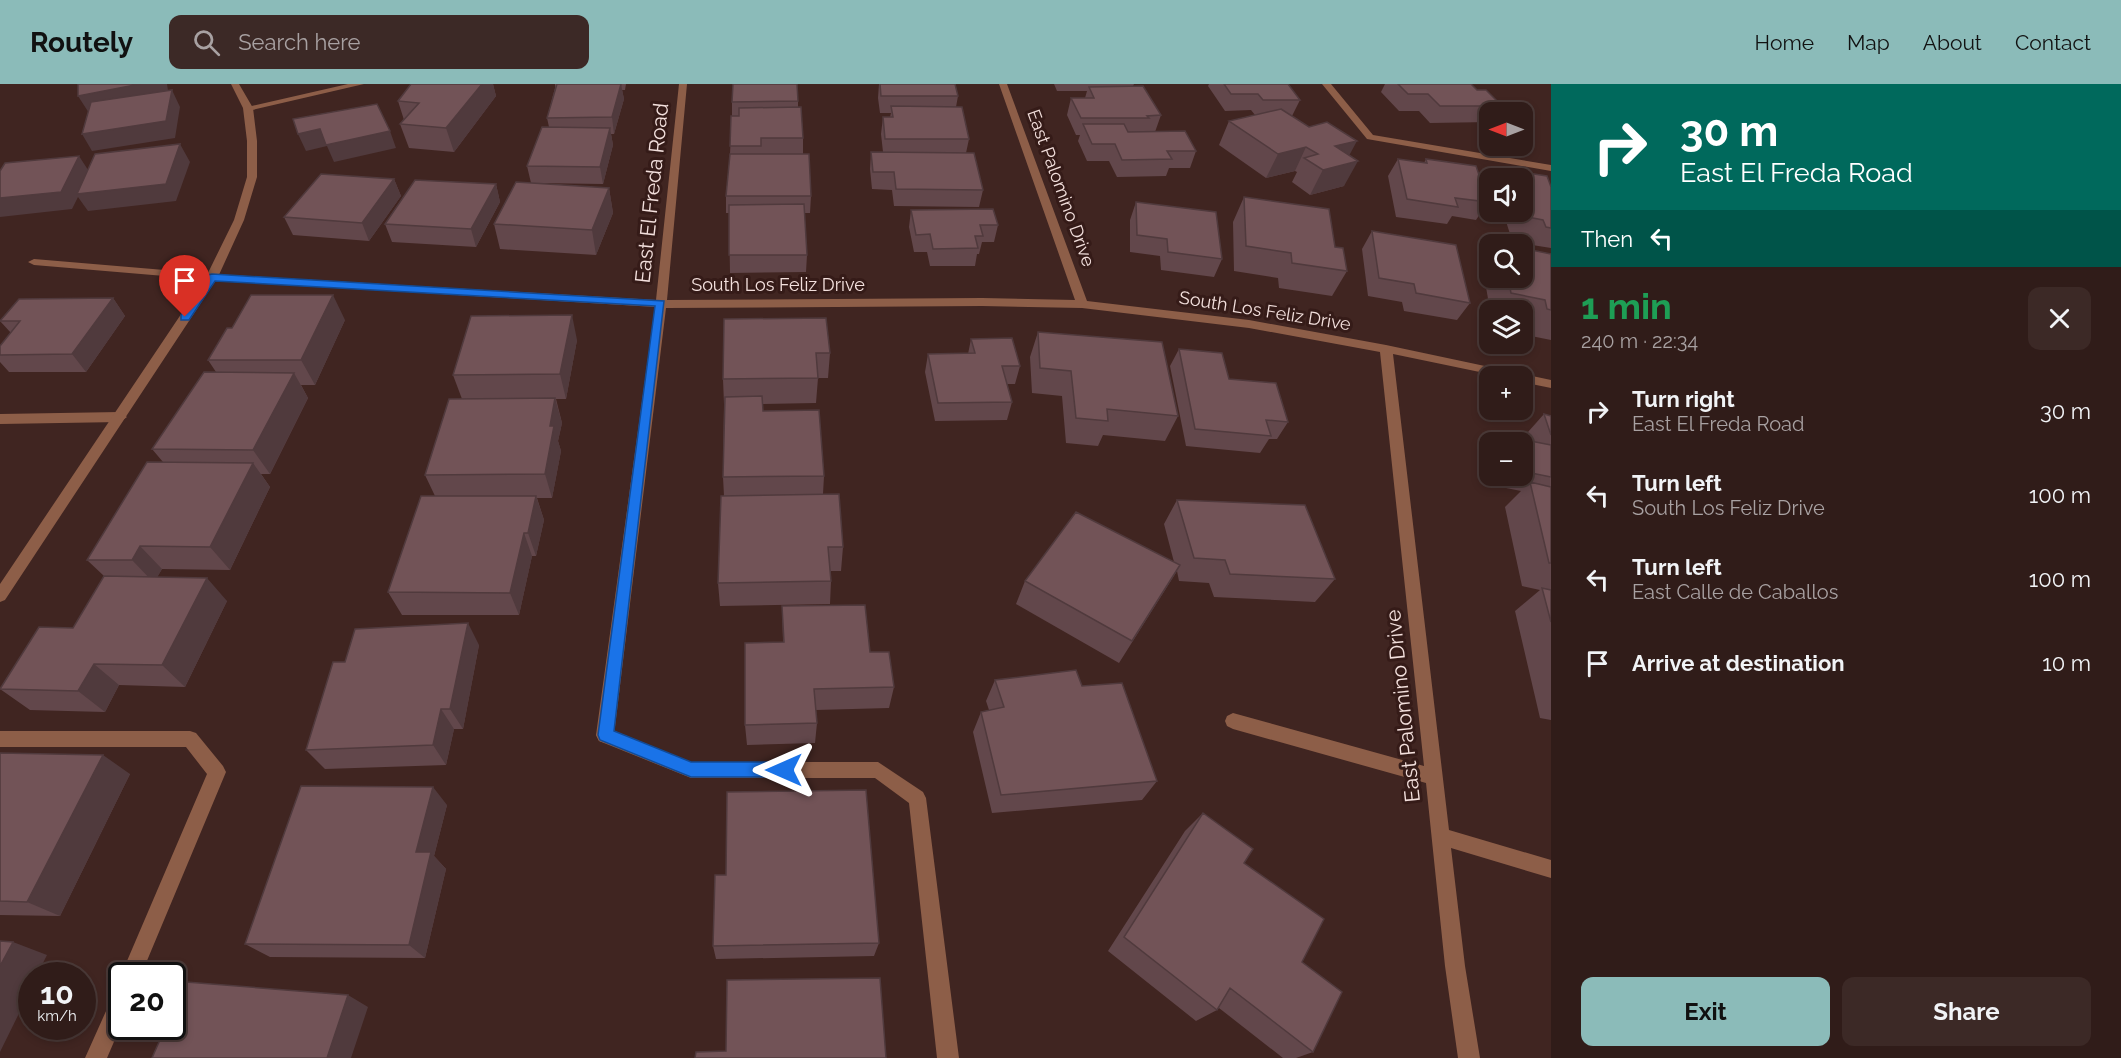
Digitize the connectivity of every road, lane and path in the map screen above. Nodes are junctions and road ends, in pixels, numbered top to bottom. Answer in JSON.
{"nodes":[{"id":1,"x":235,"y":84,"type":"edge"},
{"id":2,"x":360,"y":84,"type":"edge"},
{"id":3,"x":683,"y":84,"type":"edge"},
{"id":4,"x":1003,"y":84,"type":"edge"},
{"id":5,"x":1326,"y":84,"type":"edge"},
{"id":6,"x":248,"y":108,"type":"junction"},
{"id":7,"x":1551,"y":168,"type":"edge"},
{"id":8,"x":34,"y":262,"type":"dead end"},
{"id":9,"x":212,"y":277,"type":"junction"},
{"id":10,"x":661,"y":304,"type":"junction"},
{"id":11,"x":1082,"y":304,"type":"junction"},
{"id":12,"x":1386,"y":349,"type":"junction"},
{"id":13,"x":1479,"y":368,"type":"edge"},
{"id":14,"x":1533,"y":380,"type":"edge"},
{"id":15,"x":1551,"y":384,"type":"edge"},
{"id":16,"x":120,"y":417,"type":"junction"},
{"id":17,"x":0,"y":420,"type":"edge"},
{"id":18,"x":0,"y":596,"type":"edge"},
{"id":19,"x":1233,"y":721,"type":"dead end"},
{"id":20,"x":0,"y":739,"type":"edge"},
{"id":21,"x":1434,"y":777,"type":"junction"},
{"id":22,"x":1440,"y":836,"type":"junction"},
{"id":23,"x":1551,"y":869,"type":"edge"},
{"id":24,"x":137,"y":962,"type":"edge"},
{"id":25,"x":108,"y":1030,"type":"edge"},
{"id":26,"x":96,"y":1058,"type":"edge"},
{"id":27,"x":948,"y":1058,"type":"edge"},
{"id":28,"x":1469,"y":1058,"type":"edge"}],
"edges":[{"from":1,"to":6,"type":"street"},
{"from":2,"to":6,"type":"street"},
{"from":3,"to":10,"type":"street","name":"East El Freda Road"},
{"from":4,"to":11,"type":"street","name":"East Palomino Drive"},
{"from":5,"to":7,"type":"street"},
{"from":6,"to":9,"type":"street"},
{"from":8,"to":9,"type":"street","name":"South Los Feliz Drive"},
{"from":9,"to":10,"type":"street","name":"South Los Feliz Drive"},
{"from":9,"to":16,"type":"street"},
{"from":10,"to":11,"type":"street","name":"South Los Feliz Drive"},
{"from":10,"to":27,"type":"street","name":"East El Freda Road"},
{"from":11,"to":12,"type":"street","name":"South Los Feliz Drive"},
{"from":12,"to":13,"type":"street","name":"South Los Feliz Drive"},
{"from":12,"to":21,"type":"street","name":"East Palomino Drive"},
{"from":14,"to":15,"type":"street"},
{"from":16,"to":17,"type":"street"},
{"from":16,"to":18,"type":"street"},
{"from":19,"to":21,"type":"street"},
{"from":20,"to":24,"type":"street"},
{"from":21,"to":22,"type":"street","name":"East Palomino Drive"},
{"from":22,"to":23,"type":"street"},
{"from":22,"to":28,"type":"street","name":"East Palomino Drive"},
{"from":25,"to":26,"type":"street"}]}
